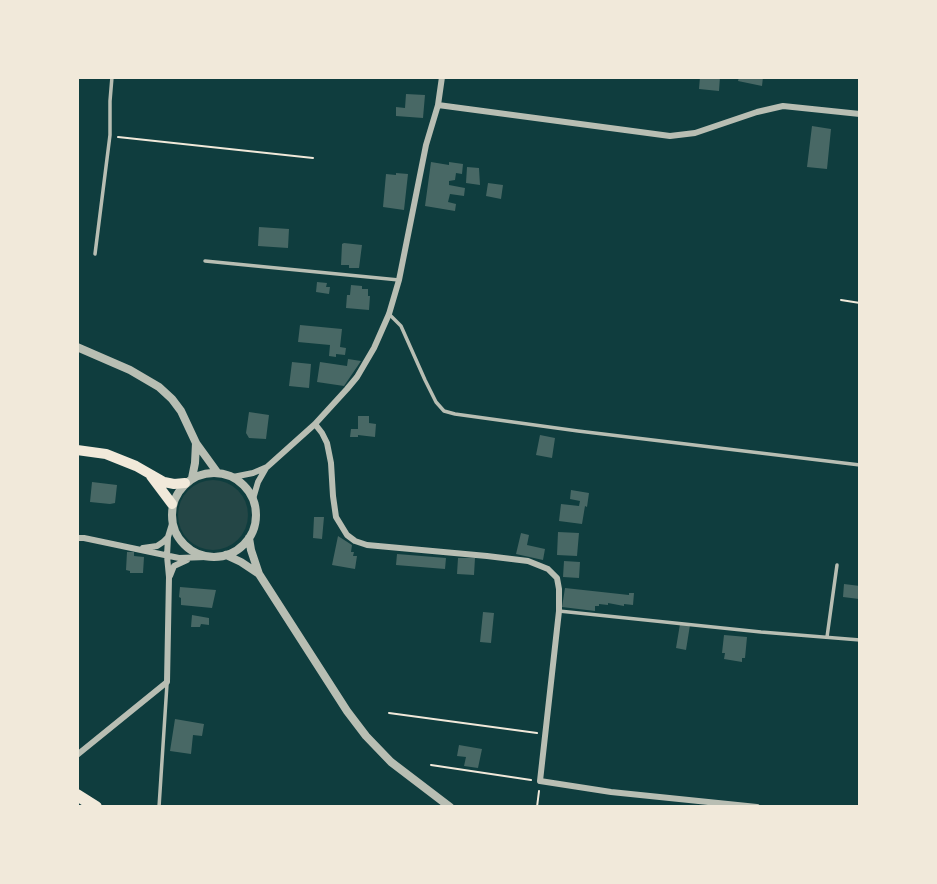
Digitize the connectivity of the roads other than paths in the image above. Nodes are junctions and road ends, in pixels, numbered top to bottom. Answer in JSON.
{"nodes":[{"id":1,"x":112,"y":77,"type":"edge"},
{"id":2,"x":442,"y":77,"type":"edge"},
{"id":3,"x":438,"y":105,"type":"junction"},
{"id":4,"x":860,"y":114,"type":"edge"},
{"id":5,"x":95,"y":254,"type":"dead end"},
{"id":6,"x":205,"y":261,"type":"dead end"},
{"id":7,"x":399,"y":280,"type":"junction"},
{"id":8,"x":389,"y":314,"type":"junction"},
{"id":9,"x":77,"y":347,"type":"edge"},
{"id":10,"x":315,"y":424,"type":"junction"},
{"id":11,"x":196,"y":443,"type":"junction"},
{"id":12,"x":77,"y":450,"type":"edge"},
{"id":13,"x":860,"y":465,"type":"edge"},
{"id":14,"x":267,"y":467,"type":"junction"},
{"id":15,"x":217,"y":472,"type":"junction"},
{"id":16,"x":149,"y":474,"type":"junction"},
{"id":17,"x":233,"y":477,"type":"junction"},
{"id":18,"x":189,"y":481,"type":"junction"},
{"id":19,"x":253,"y":499,"type":"junction"},
{"id":20,"x":172,"y":504,"type":"junction"},
{"id":21,"x":172,"y":524,"type":"junction"},
{"id":22,"x":168,"y":537,"type":"junction"},
{"id":23,"x":77,"y":538,"type":"edge"},
{"id":24,"x":250,"y":538,"type":"junction"},
{"id":25,"x":134,"y":548,"type":"junction"},
{"id":26,"x":226,"y":555,"type":"junction"},
{"id":27,"x":167,"y":556,"type":"junction"},
{"id":28,"x":206,"y":557,"type":"junction"},
{"id":29,"x":192,"y":558,"type":"junction"},
{"id":30,"x":837,"y":565,"type":"dead end"},
{"id":31,"x":259,"y":574,"type":"junction"},
{"id":32,"x":169,"y":577,"type":"junction"},
{"id":33,"x":559,"y":611,"type":"junction"},
{"id":34,"x":827,"y":637,"type":"junction"},
{"id":35,"x":860,"y":640,"type":"edge"},
{"id":36,"x":167,"y":682,"type":"junction"},
{"id":37,"x":77,"y":755,"type":"edge"},
{"id":38,"x":77,"y":795,"type":"edge"},
{"id":39,"x":94,"y":807,"type":"edge"},
{"id":40,"x":159,"y":807,"type":"edge"},
{"id":41,"x":450,"y":807,"type":"edge"},
{"id":42,"x":760,"y":807,"type":"edge"},
{"id":43,"x":774,"y":807,"type":"edge"}],
"edges":[{"from":1,"to":5,"type":"lane"},
{"from":2,"to":3,"type":"street"},
{"from":3,"to":4,"type":"street"},
{"from":3,"to":7,"type":"street"},
{"from":6,"to":7,"type":"lane"},
{"from":7,"to":8,"type":"street"},
{"from":8,"to":10,"type":"street"},
{"from":8,"to":13,"type":"lane"},
{"from":9,"to":11,"type":"street"},
{"from":10,"to":14,"type":"street"},
{"from":10,"to":33,"type":"street"},
{"from":11,"to":15,"type":"street"},
{"from":11,"to":18,"type":"street"},
{"from":12,"to":16,"type":"highway"},
{"from":14,"to":17,"type":"street"},
{"from":14,"to":19,"type":"street"},
{"from":15,"to":17,"type":"street"},
{"from":15,"to":18,"type":"street"},
{"from":16,"to":18,"type":"highway"},
{"from":16,"to":20,"type":"highway"},
{"from":17,"to":19,"type":"street"},
{"from":18,"to":20,"type":"street"},
{"from":19,"to":24,"type":"street"},
{"from":20,"to":21,"type":"street"},
{"from":21,"to":22,"type":"street"},
{"from":21,"to":28,"type":"street"},
{"from":22,"to":25,"type":"street"},
{"from":22,"to":27,"type":"street"},
{"from":23,"to":25,"type":"street"},
{"from":24,"to":26,"type":"street"},
{"from":24,"to":31,"type":"street"},
{"from":25,"to":27,"type":"street"},
{"from":26,"to":28,"type":"street"},
{"from":26,"to":31,"type":"street"},
{"from":27,"to":29,"type":"street"},
{"from":27,"to":32,"type":"street"},
{"from":28,"to":29,"type":"street"},
{"from":29,"to":32,"type":"street"},
{"from":30,"to":34,"type":"lane"},
{"from":31,"to":41,"type":"street"},
{"from":32,"to":36,"type":"street"},
{"from":33,"to":34,"type":"lane"},
{"from":33,"to":42,"type":"street"},
{"from":34,"to":35,"type":"lane"},
{"from":36,"to":37,"type":"street"},
{"from":36,"to":40,"type":"lane"},
{"from":38,"to":39,"type":"highway"},
{"from":42,"to":43,"type":"lane"}]}
